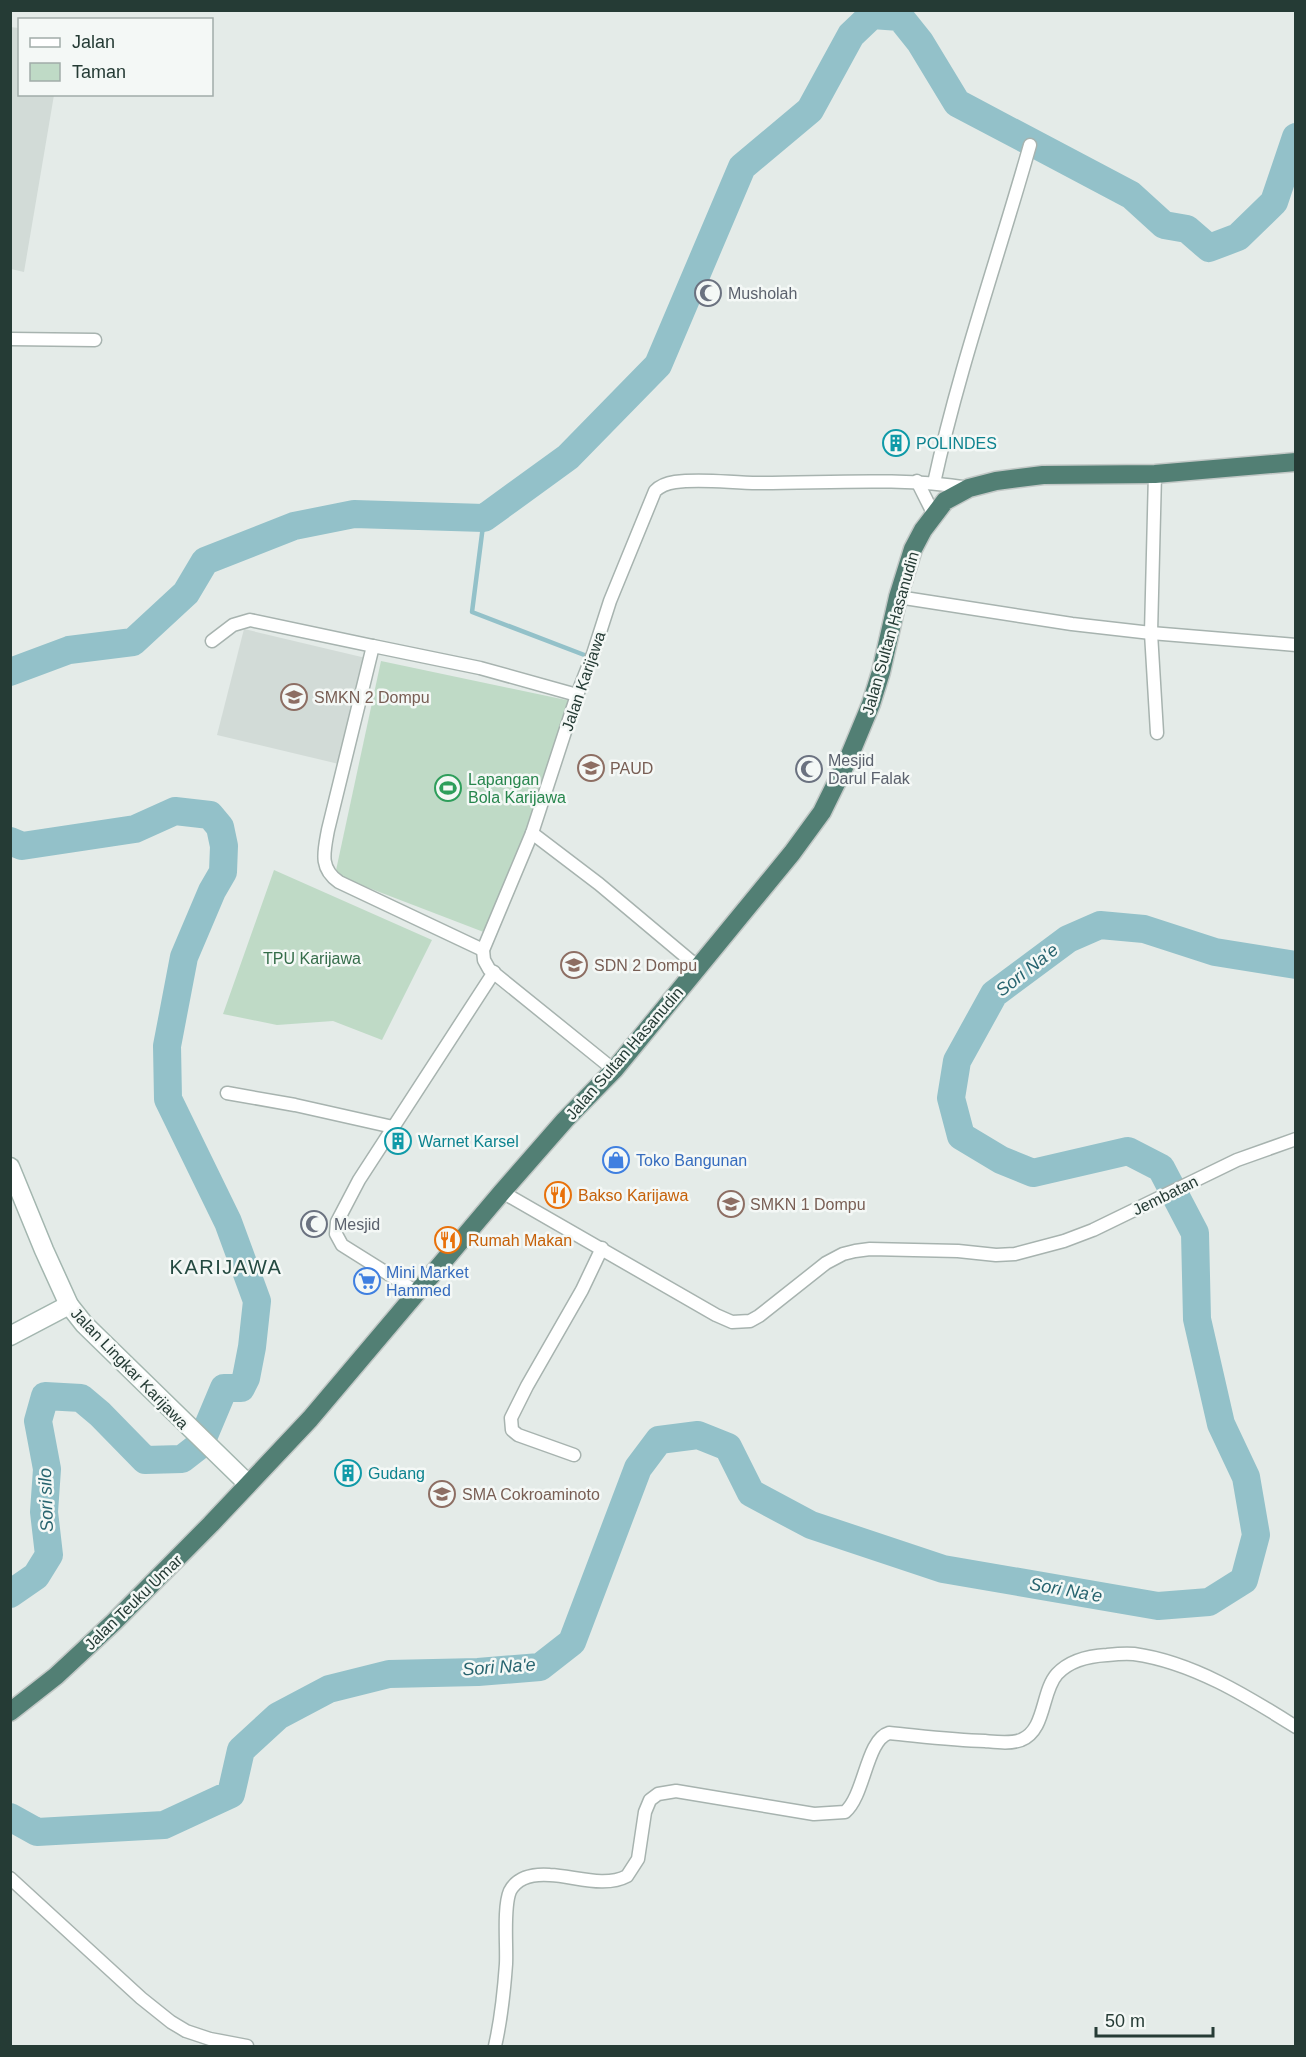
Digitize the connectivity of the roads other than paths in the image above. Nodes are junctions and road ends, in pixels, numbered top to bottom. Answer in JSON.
{"nodes":[{"id":1,"x":1030,"y":145,"type":"dead end"},
{"id":2,"x":10,"y":339,"type":"edge"},
{"id":3,"x":95,"y":340,"type":"dead end"},
{"id":4,"x":1296,"y":462,"type":"edge"},
{"id":5,"x":1155,"y":474,"type":"junction"},
{"id":6,"x":917,"y":481,"type":"junction"},
{"id":7,"x":934,"y":483,"type":"junction"},
{"id":8,"x":969,"y":488,"type":"junction"},
{"id":9,"x":934,"y":515,"type":"junction"},
{"id":10,"x":898,"y":597,"type":"junction"},
{"id":11,"x":1151,"y":633,"type":"junction"},
{"id":12,"x":212,"y":641,"type":"dead end"},
{"id":13,"x":1296,"y":645,"type":"edge"},
{"id":14,"x":373,"y":646,"type":"junction"},
{"id":15,"x":577,"y":694,"type":"junction"},
{"id":16,"x":1157,"y":733,"type":"dead end"},
{"id":17,"x":532,"y":832,"type":"junction"},
{"id":18,"x":483,"y":950,"type":"junction"},
{"id":19,"x":698,"y":967,"type":"junction"},
{"id":20,"x":494,"y":972,"type":"junction"},
{"id":21,"x":614,"y":1070,"type":"junction"},
{"id":22,"x":227,"y":1093,"type":"dead end"},
{"id":23,"x":393,"y":1127,"type":"junction"},
{"id":24,"x":1296,"y":1138,"type":"edge"},
{"id":25,"x":10,"y":1167,"type":"edge"},
{"id":26,"x":502,"y":1192,"type":"junction"},
{"id":27,"x":602,"y":1248,"type":"junction"},
{"id":28,"x":417,"y":1292,"type":"junction"},
{"id":29,"x":69,"y":1305,"type":"junction"},
{"id":30,"x":10,"y":1336,"type":"edge"},
{"id":31,"x":574,"y":1455,"type":"dead end"},
{"id":32,"x":248,"y":1484,"type":"junction"},
{"id":33,"x":10,"y":1712,"type":"edge"},
{"id":34,"x":1296,"y":1727,"type":"edge"},
{"id":35,"x":10,"y":1878,"type":"edge"},
{"id":36,"x":248,"y":2046,"type":"edge"},
{"id":37,"x":495,"y":2046,"type":"edge"}],
"edges":[{"from":1,"to":7,"type":"street"},
{"from":2,"to":3,"type":"street"},
{"from":4,"to":5,"type":"highway","name":"Jalan Sultan Hasanudin"},
{"from":5,"to":8,"type":"highway","name":"Jalan Sultan Hasanudin"},
{"from":5,"to":11,"type":"street"},
{"from":6,"to":7,"type":"street"},
{"from":6,"to":9,"type":"street"},
{"from":6,"to":15,"type":"street","name":"Jalan Karijawa"},
{"from":7,"to":8,"type":"street"},
{"from":8,"to":9,"type":"highway","name":"Jalan Sultan Hasanudin"},
{"from":9,"to":10,"type":"highway","name":"Jalan Sultan Hasanudin"},
{"from":10,"to":11,"type":"street"},
{"from":10,"to":19,"type":"highway","name":"Jalan Sultan Hasanudin"},
{"from":11,"to":13,"type":"street"},
{"from":11,"to":16,"type":"street"},
{"from":12,"to":14,"type":"street"},
{"from":14,"to":15,"type":"street"},
{"from":14,"to":18,"type":"street"},
{"from":15,"to":17,"type":"street","name":"Jalan Karijawa"},
{"from":17,"to":18,"type":"street","name":"Jalan Karijawa"},
{"from":17,"to":19,"type":"street"},
{"from":18,"to":20,"type":"street"},
{"from":19,"to":21,"type":"highway","name":"Jalan Sultan Hasanudin"},
{"from":20,"to":21,"type":"street"},
{"from":20,"to":23,"type":"street"},
{"from":21,"to":26,"type":"highway","name":"Jalan Sultan Hasanudin"},
{"from":22,"to":23,"type":"street"},
{"from":23,"to":28,"type":"street"},
{"from":24,"to":27,"type":"street","name":"Jembatan"},
{"from":25,"to":29,"type":"main road","name":"Jalan Lingkar Karijawa"},
{"from":26,"to":27,"type":"street"},
{"from":26,"to":28,"type":"highway","name":"Jalan Sultan Hasanudin"},
{"from":27,"to":31,"type":"street"},
{"from":28,"to":32,"type":"highway","name":"Jalan Sultan Hasanudin"},
{"from":29,"to":30,"type":"main road"},
{"from":29,"to":32,"type":"main road","name":"Jalan Lingkar Karijawa"},
{"from":32,"to":33,"type":"highway","name":"Jalan Teuku Umar"},
{"from":34,"to":37,"type":"street"},
{"from":35,"to":36,"type":"street"}]}
